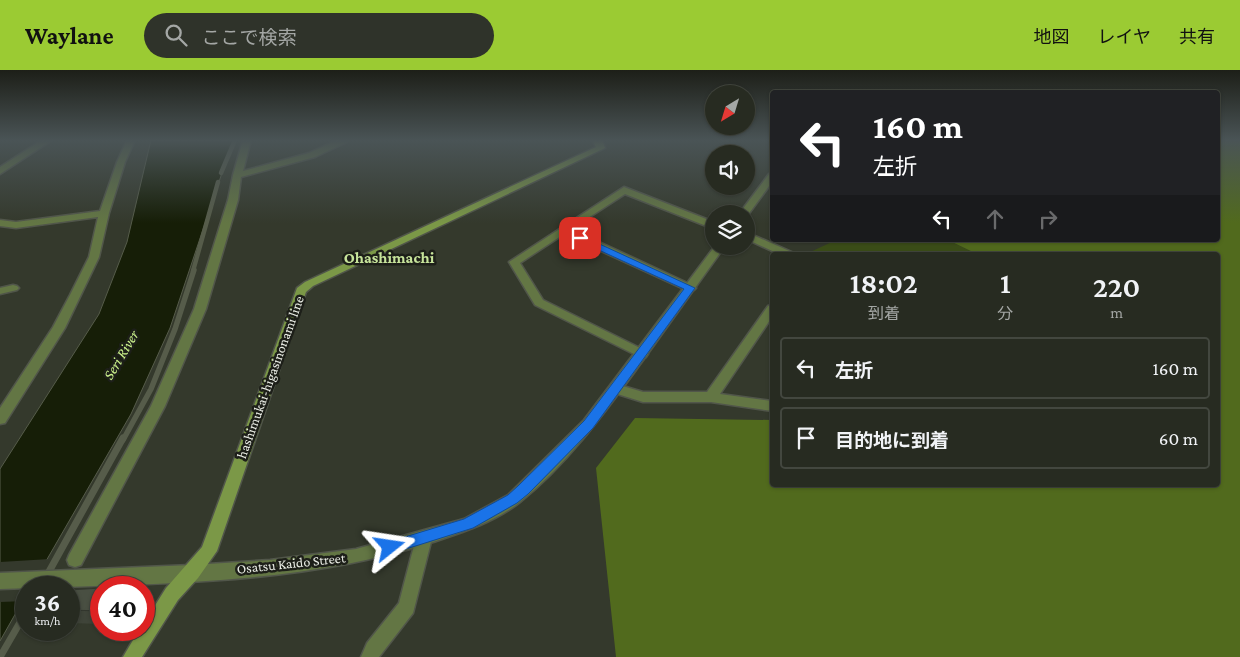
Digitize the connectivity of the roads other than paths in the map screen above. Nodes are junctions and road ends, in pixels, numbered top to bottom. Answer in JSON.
{"nodes":[{"id":1,"x":119,"y":167,"type":"edge"},
{"id":2,"x":239,"y":167,"type":"edge"},
{"id":3,"x":268,"y":167,"type":"edge"},
{"id":4,"x":559,"y":167,"type":"edge"},
{"id":5,"x":237,"y":176,"type":"junction"},
{"id":6,"x":770,"y":179,"type":"edge"},
{"id":7,"x":751,"y":205,"type":"edge"},
{"id":8,"x":104,"y":213,"type":"junction"},
{"id":9,"x":705,"y":222,"type":"edge"},
{"id":10,"x":2,"y":224,"type":"edge"},
{"id":11,"x":564,"y":230,"type":"junction"},
{"id":12,"x":755,"y":239,"type":"edge"},
{"id":13,"x":783,"y":252,"type":"edge"},
{"id":14,"x":714,"y":255,"type":"edge"},
{"id":15,"x":13,"y":288,"type":"dead end"},
{"id":16,"x":690,"y":288,"type":"junction"},
{"id":17,"x":0,"y":291,"type":"edge"},
{"id":18,"x":770,"y":312,"type":"edge"},
{"id":19,"x":642,"y":354,"type":"junction"},
{"id":20,"x":616,"y":390,"type":"junction"},
{"id":21,"x":711,"y":397,"type":"junction"},
{"id":22,"x":770,"y":406,"type":"edge"},
{"id":23,"x":0,"y":419,"type":"edge"},
{"id":24,"x":424,"y":538,"type":"junction"},
{"id":25,"x":75,"y":560,"type":"dead end"},
{"id":26,"x":192,"y":573,"type":"junction"},
{"id":27,"x":0,"y":581,"type":"edge"},
{"id":28,"x":132,"y":657,"type":"edge"},
{"id":29,"x":370,"y":657,"type":"edge"}],
"edges":[{"from":1,"to":8,"type":"street"},
{"from":2,"to":5,"type":"street"},
{"from":3,"to":5,"type":"street"},
{"from":4,"to":26,"type":"main road","name":"hashimukai-higasinonami line"},
{"from":5,"to":25,"type":"street"},
{"from":6,"to":7,"type":"street"},
{"from":8,"to":10,"type":"street"},
{"from":8,"to":23,"type":"street"},
{"from":9,"to":11,"type":"street"},
{"from":11,"to":16,"type":"street"},
{"from":11,"to":19,"type":"street"},
{"from":12,"to":13,"type":"street"},
{"from":14,"to":16,"type":"street","name":"Osatsu Kaido Street"},
{"from":15,"to":17,"type":"street"},
{"from":16,"to":19,"type":"street","name":"Osatsu Kaido Street"},
{"from":18,"to":21,"type":"street"},
{"from":19,"to":20,"type":"street","name":"Osatsu Kaido Street"},
{"from":20,"to":21,"type":"street"},
{"from":20,"to":24,"type":"street","name":"Osatsu Kaido Street"},
{"from":21,"to":22,"type":"street"},
{"from":24,"to":26,"type":"street","name":"Osatsu Kaido Street"},
{"from":24,"to":29,"type":"street"},
{"from":26,"to":27,"type":"street","name":"Osatsu Kaido Street"},
{"from":26,"to":28,"type":"main road","name":"hashimukai-higasinonami line"}]}
